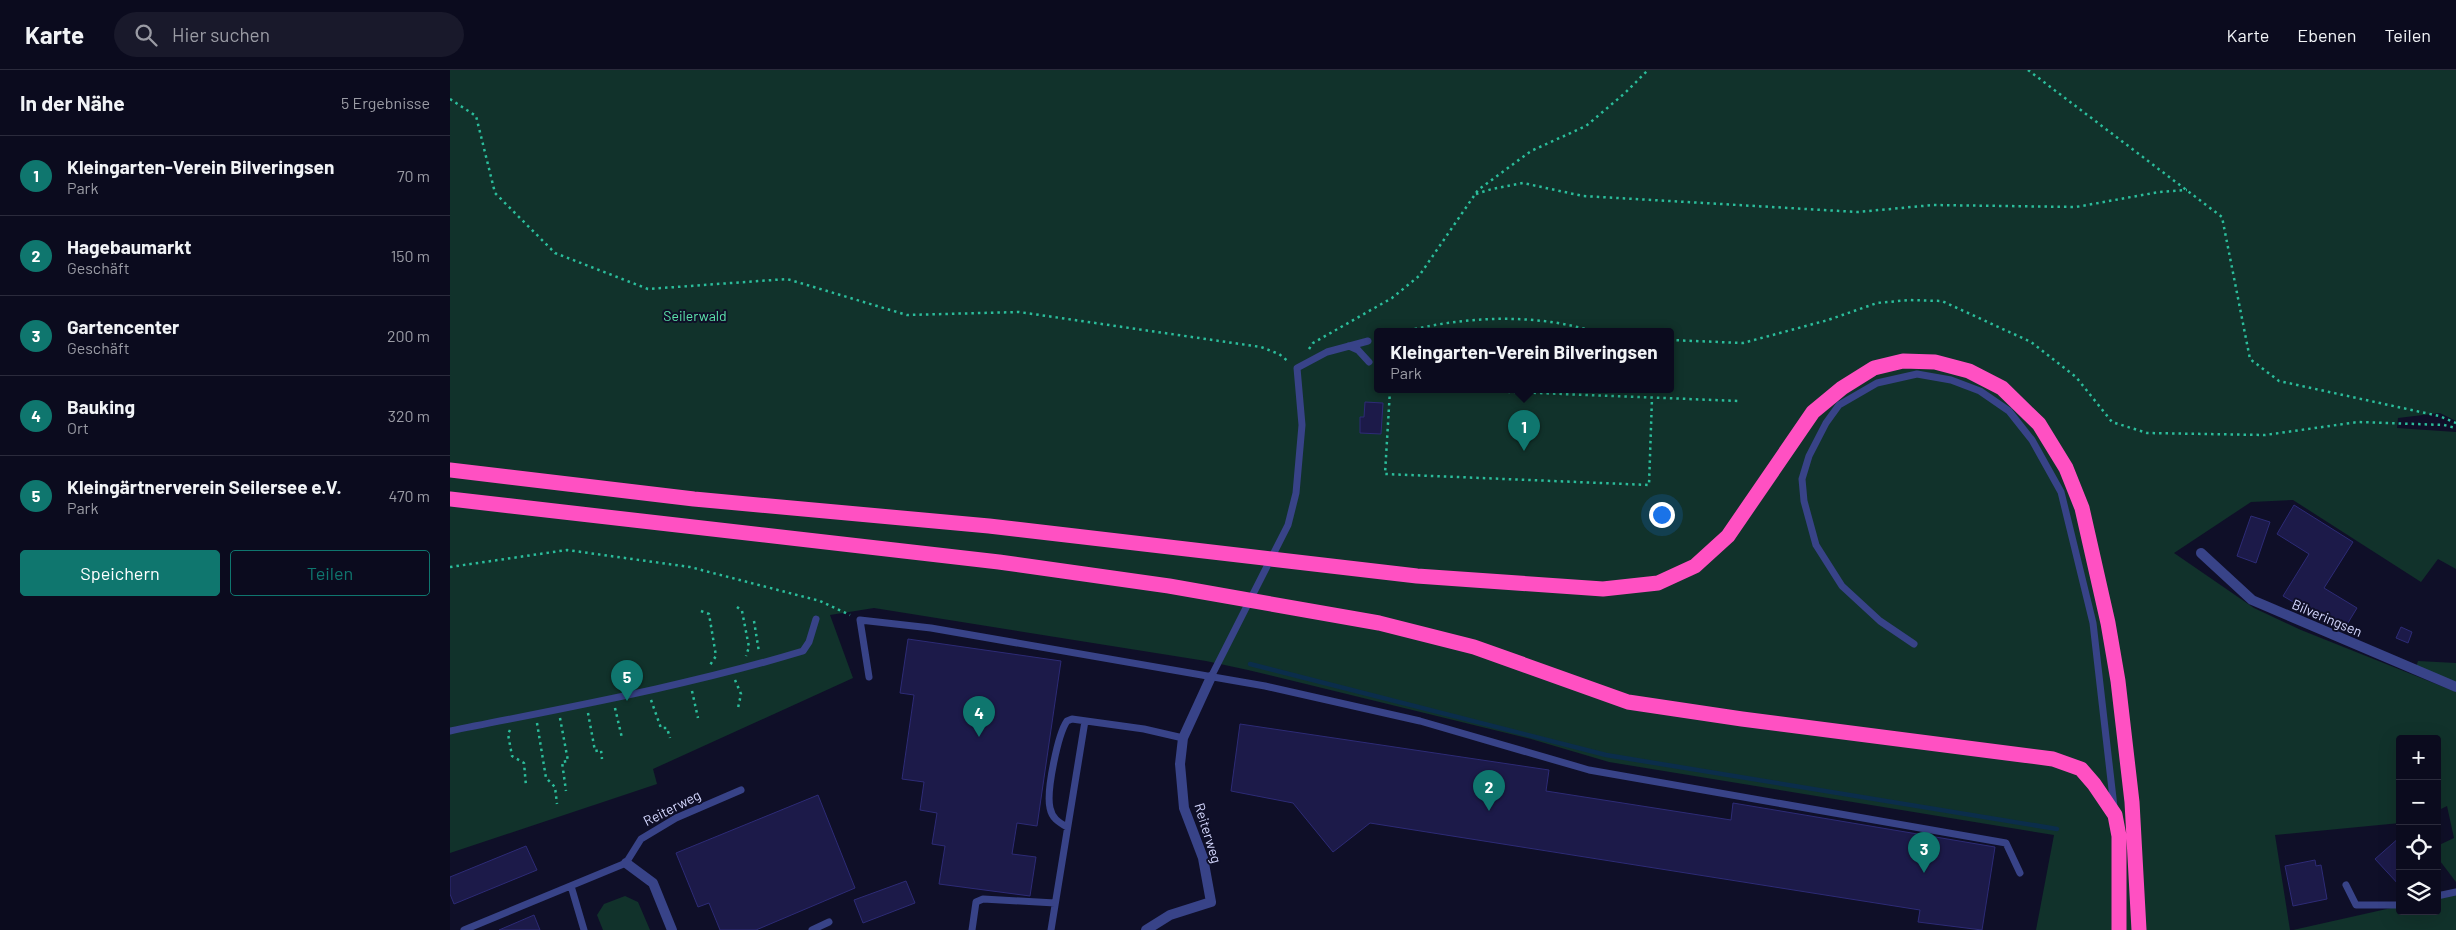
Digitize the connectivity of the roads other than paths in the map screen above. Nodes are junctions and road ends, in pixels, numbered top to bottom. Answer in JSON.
{"nodes":[{"id":1,"x":1368,"y":341,"type":"dead end"},
{"id":2,"x":1348,"y":346,"type":"junction"},
{"id":3,"x":1369,"y":362,"type":"dead end"},
{"id":4,"x":450,"y":470,"type":"edge"},
{"id":5,"x":450,"y":499,"type":"edge"},
{"id":6,"x":2201,"y":553,"type":"dead end"},
{"id":7,"x":816,"y":619,"type":"dead end"},
{"id":8,"x":1914,"y":644,"type":"dead end"},
{"id":9,"x":870,"y":677,"type":"dead end"},
{"id":10,"x":1211,"y":677,"type":"junction"},
{"id":11,"x":2456,"y":687,"type":"edge"},
{"id":12,"x":1085,"y":721,"type":"junction"},
{"id":13,"x":450,"y":731,"type":"edge"},
{"id":14,"x":1183,"y":738,"type":"junction"},
{"id":15,"x":741,"y":790,"type":"dead end"},
{"id":16,"x":2115,"y":815,"type":"junction"},
{"id":17,"x":1067,"y":826,"type":"junction"},
{"id":18,"x":626,"y":864,"type":"junction"},
{"id":19,"x":2020,"y":873,"type":"dead end"},
{"id":20,"x":2346,"y":885,"type":"dead end"},
{"id":21,"x":571,"y":886,"type":"junction"},
{"id":22,"x":2456,"y":892,"type":"edge"},
{"id":23,"x":2441,"y":895,"type":"edge"},
{"id":24,"x":1055,"y":903,"type":"junction"},
{"id":25,"x":2396,"y":905,"type":"edge"},
{"id":26,"x":830,"y":922,"type":"dead end"},
{"id":27,"x":464,"y":930,"type":"edge"},
{"id":28,"x":584,"y":930,"type":"edge"},
{"id":29,"x":672,"y":930,"type":"edge"},
{"id":30,"x":812,"y":930,"type":"edge"},
{"id":31,"x":972,"y":930,"type":"edge"},
{"id":32,"x":1051,"y":930,"type":"edge"},
{"id":33,"x":1146,"y":930,"type":"edge"},
{"id":34,"x":2119,"y":930,"type":"edge"},
{"id":35,"x":2139,"y":930,"type":"edge"}],
"edges":[{"from":1,"to":2,"type":"lane"},
{"from":2,"to":3,"type":"lane"},
{"from":2,"to":10,"type":"lane"},
{"from":4,"to":35,"type":"highway"},
{"from":5,"to":16,"type":"highway"},
{"from":6,"to":11,"type":"street","name":"Bilveringsen"},
{"from":7,"to":13,"type":"lane"},
{"from":8,"to":16,"type":"lane"},
{"from":9,"to":10,"type":"lane"},
{"from":10,"to":14,"type":"street","name":"Reiterweg"},
{"from":10,"to":19,"type":"lane"},
{"from":12,"to":14,"type":"lane"},
{"from":12,"to":17,"type":"lane"},
{"from":12,"to":17,"type":"lane"},
{"from":14,"to":33,"type":"street","name":"Reiterweg"},
{"from":15,"to":18,"type":"lane","name":"Reiterweg"},
{"from":16,"to":34,"type":"highway"},
{"from":17,"to":24,"type":"lane"},
{"from":18,"to":21,"type":"lane"},
{"from":18,"to":29,"type":"street"},
{"from":20,"to":25,"type":"lane"},
{"from":21,"to":27,"type":"lane"},
{"from":21,"to":28,"type":"lane"},
{"from":22,"to":23,"type":"lane"},
{"from":24,"to":31,"type":"lane"},
{"from":24,"to":32,"type":"lane"},
{"from":26,"to":30,"type":"lane"}]}
